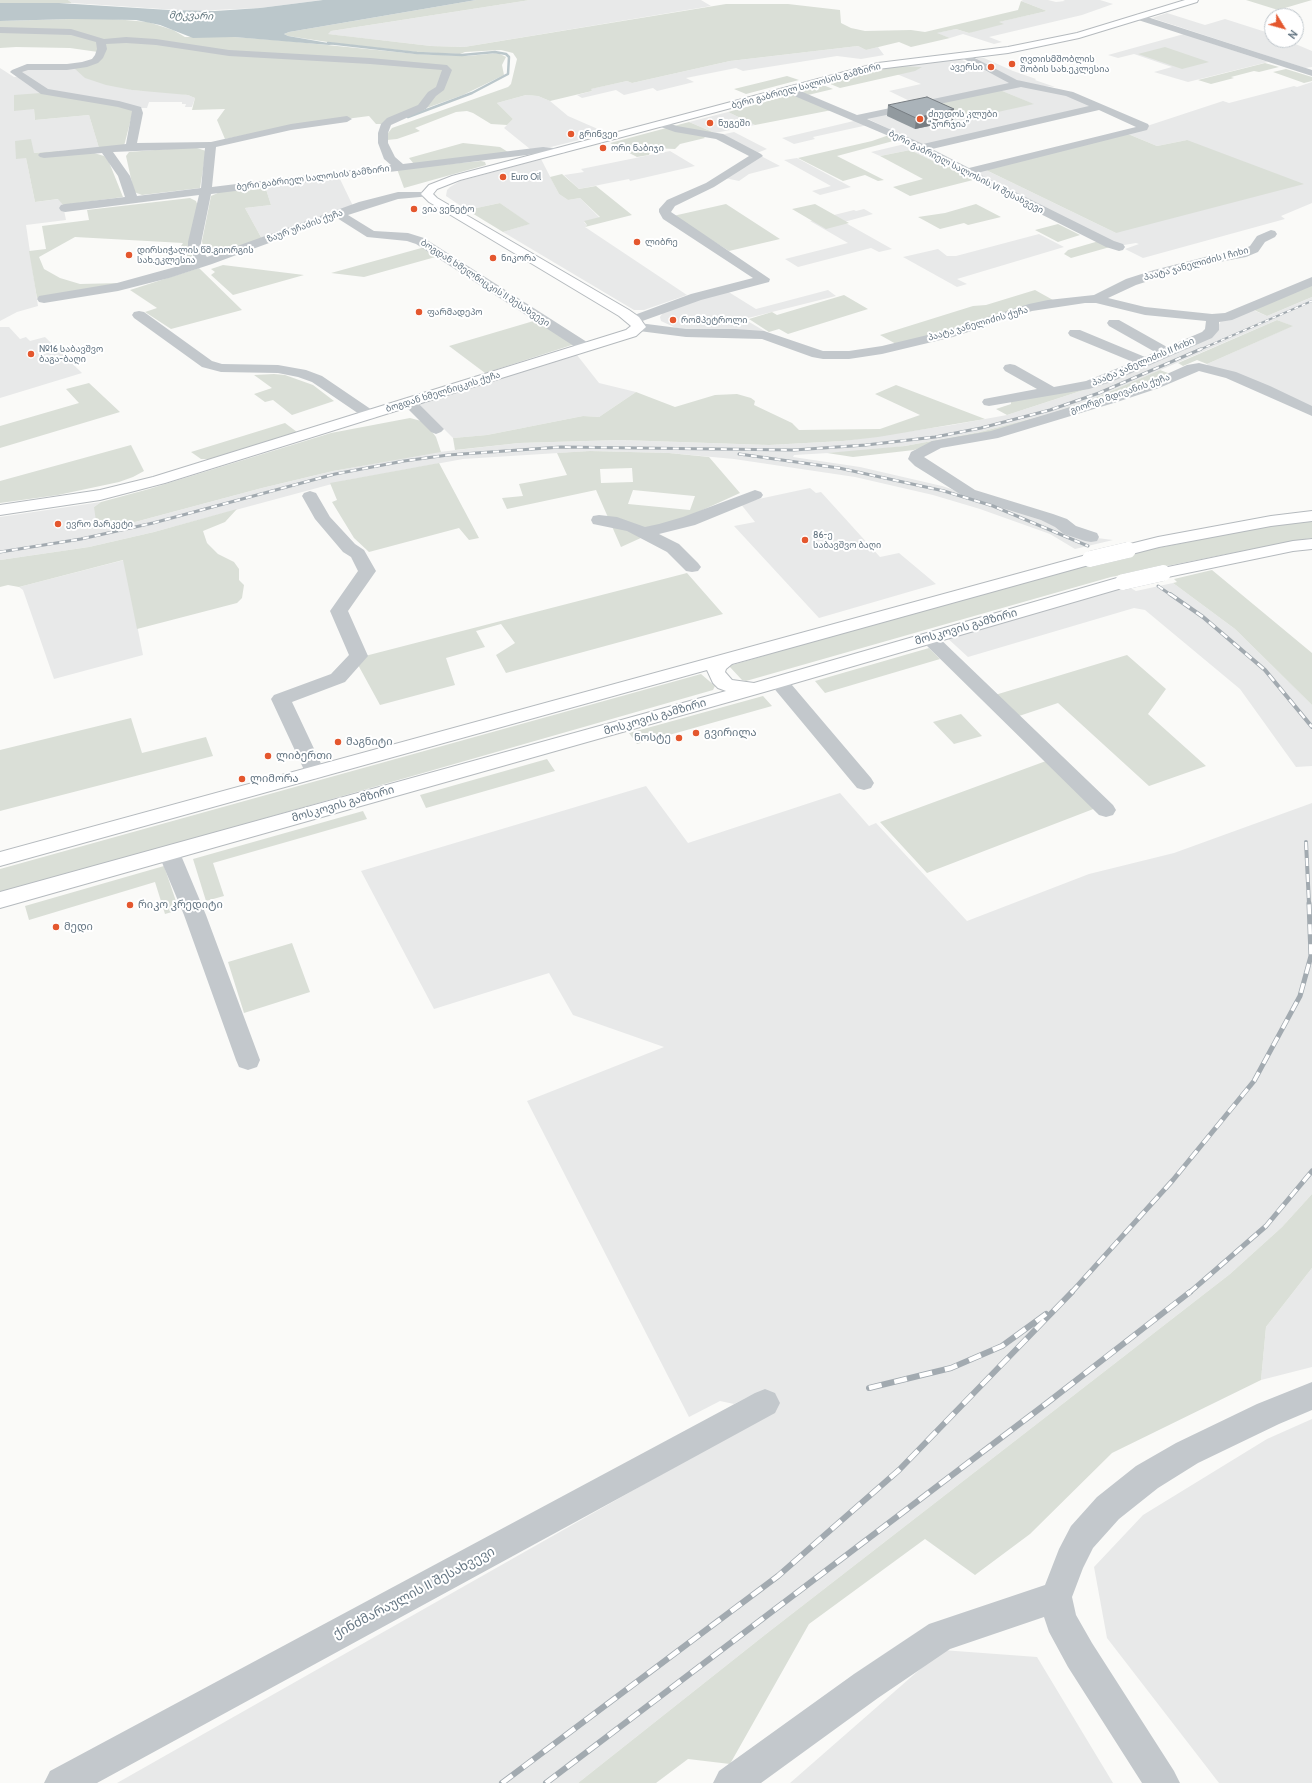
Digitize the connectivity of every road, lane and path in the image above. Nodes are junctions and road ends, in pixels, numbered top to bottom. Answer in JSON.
{"nodes":[{"id":1,"x":1194,"y":0,"type":"edge"},
{"id":2,"x":1138,"y":18,"type":"junction"},
{"id":3,"x":0,"y":30,"type":"edge"},
{"id":4,"x":101,"y":42,"type":"junction"},
{"id":5,"x":966,"y":56,"type":"junction"},
{"id":6,"x":1312,"y":73,"type":"edge"},
{"id":7,"x":1019,"y":84,"type":"junction"},
{"id":8,"x":789,"y":90,"type":"junction"},
{"id":9,"x":1100,"y":107,"type":"junction"},
{"id":10,"x":858,"y":118,"type":"junction"},
{"id":11,"x":347,"y":119,"type":"dead end"},
{"id":12,"x":662,"y":124,"type":"junction"},
{"id":13,"x":211,"y":145,"type":"junction"},
{"id":14,"x":131,"y":147,"type":"junction"},
{"id":15,"x":922,"y":148,"type":"junction"},
{"id":16,"x":106,"y":150,"type":"junction"},
{"id":17,"x":560,"y":151,"type":"junction"},
{"id":18,"x":44,"y":155,"type":"dead end"},
{"id":19,"x":477,"y":158,"type":"junction"},
{"id":20,"x":400,"y":167,"type":"junction"},
{"id":21,"x":491,"y":169,"type":"junction"},
{"id":22,"x":967,"y":172,"type":"junction"},
{"id":23,"x":206,"y":191,"type":"junction"},
{"id":24,"x":427,"y":194,"type":"junction"},
{"id":25,"x":132,"y":199,"type":"junction"},
{"id":26,"x":65,"y":208,"type":"dead end"},
{"id":27,"x":338,"y":214,"type":"junction"},
{"id":28,"x":1271,"y":234,"type":"dead end"},
{"id":29,"x":1119,"y":247,"type":"dead end"},
{"id":30,"x":204,"y":262,"type":"junction"},
{"id":31,"x":1312,"y":281,"type":"edge"},
{"id":32,"x":44,"y":299,"type":"dead end"},
{"id":33,"x":1096,"y":300,"type":"junction"},
{"id":34,"x":140,"y":315,"type":"dead end"},
{"id":35,"x":1212,"y":318,"type":"junction"},
{"id":36,"x":637,"y":323,"type":"junction"},
{"id":37,"x":1114,"y":323,"type":"dead end"},
{"id":38,"x":1075,"y":333,"type":"dead end"},
{"id":39,"x":585,"y":347,"type":"junction"},
{"id":40,"x":1166,"y":353,"type":"junction"},
{"id":41,"x":1144,"y":362,"type":"junction"},
{"id":42,"x":1010,"y":368,"type":"dead end"},
{"id":43,"x":1051,"y":391,"type":"junction"},
{"id":44,"x":409,"y":402,"type":"junction"},
{"id":45,"x":989,"y":402,"type":"dead end"},
{"id":46,"x":1312,"y":412,"type":"edge"},
{"id":47,"x":370,"y":415,"type":"junction"},
{"id":48,"x":436,"y":429,"type":"dead end"},
{"id":49,"x":755,"y":494,"type":"dead end"},
{"id":50,"x":310,"y":496,"type":"dead end"},
{"id":51,"x":0,"y":510,"type":"edge"},
{"id":52,"x":1312,"y":516,"type":"edge"},
{"id":53,"x":599,"y":520,"type":"dead end"},
{"id":54,"x":642,"y":532,"type":"junction"},
{"id":55,"x":1091,"y":538,"type":"dead end"},
{"id":56,"x":1312,"y":544,"type":"edge"},
{"id":57,"x":692,"y":567,"type":"dead end"},
{"id":58,"x":930,"y":638,"type":"junction"},
{"id":59,"x":726,"y":659,"type":"junction"},
{"id":60,"x":779,"y":682,"type":"junction"},
{"id":61,"x":757,"y":688,"type":"junction"},
{"id":62,"x":315,"y":772,"type":"junction"},
{"id":63,"x":864,"y":783,"type":"dead end"},
{"id":64,"x":1106,"y":810,"type":"dead end"},
{"id":65,"x":169,"y":853,"type":"junction"},
{"id":66,"x":0,"y":859,"type":"edge"},
{"id":67,"x":0,"y":900,"type":"edge"},
{"id":68,"x":248,"y":1060,"type":"dead end"},
{"id":69,"x":1312,"y":1396,"type":"edge"},
{"id":70,"x":765,"y":1403,"type":"dead end"},
{"id":71,"x":1056,"y":1597,"type":"junction"},
{"id":72,"x":62,"y":1783,"type":"edge"},
{"id":73,"x":731,"y":1783,"type":"edge"},
{"id":74,"x":1162,"y":1783,"type":"edge"}],
"edges":[{"from":1,"to":2,"type":"main road","name":"ბერი გაბრიელ სალოსის გამზირი"},
{"from":2,"to":5,"type":"main road","name":"ბერი გაბრიელ სალოსის გამზირი"},
{"from":2,"to":6,"type":"street"},
{"from":3,"to":4,"type":"street"},
{"from":4,"to":14,"type":"street"},
{"from":4,"to":20,"type":"street"},
{"from":5,"to":7,"type":"street"},
{"from":5,"to":8,"type":"main road","name":"ბერი გაბრიელ სალოსის გამზირი"},
{"from":7,"to":9,"type":"street"},
{"from":7,"to":10,"type":"street"},
{"from":8,"to":10,"type":"street","name":"ბერი გაბრიელ სალოსის VI შესახვევი"},
{"from":8,"to":12,"type":"main road","name":"ბერი გაბრიელ სალოსის გამზირი"},
{"from":9,"to":15,"type":"street"},
{"from":9,"to":22,"type":"street"},
{"from":10,"to":15,"type":"street","name":"ბერი გაბრიელ სალოსის VI შესახვევი"},
{"from":11,"to":13,"type":"street"},
{"from":12,"to":17,"type":"main road","name":"ბერი გაბრიელ სალოსის გამზირი"},
{"from":12,"to":36,"type":"street"},
{"from":13,"to":14,"type":"street"},
{"from":13,"to":23,"type":"street"},
{"from":14,"to":16,"type":"street"},
{"from":15,"to":22,"type":"street","name":"ბერი გაბრიელ სალოსის VI შესახვევი"},
{"from":16,"to":18,"type":"street"},
{"from":16,"to":25,"type":"street"},
{"from":17,"to":19,"type":"street","name":"ბერი გაბრიელ სალოსის გამზირი"},
{"from":17,"to":21,"type":"main road","name":"ბერი გაბრიელ სალოსის გამზირი"},
{"from":19,"to":20,"type":"street","name":"ბერი გაბრიელ სალოსის გამზირი"},
{"from":19,"to":21,"type":"street"},
{"from":20,"to":23,"type":"street","name":"ბერი გაბრიელ სალოსის გამზირი"},
{"from":21,"to":24,"type":"main road","name":"ბერი გაბრიელ სალოსის გამზირი"},
{"from":22,"to":29,"type":"street","name":"ბერი გაბრიელ სალოსის VI შესახვევი"},
{"from":23,"to":25,"type":"street","name":"ბერი გაბრიელ სალოსის გამზირი"},
{"from":23,"to":30,"type":"street"},
{"from":24,"to":27,"type":"street","name":"ზაურ უჩაძის ქუჩა"},
{"from":24,"to":36,"type":"main road"},
{"from":25,"to":26,"type":"street","name":"ბერი გაბრიელ სალოსის გამზირი"},
{"from":27,"to":30,"type":"street","name":"ზაურ უჩაძის ქუჩა"},
{"from":27,"to":39,"type":"street","name":"ბოგდან ხმელნიცკის II შესახვევი"},
{"from":28,"to":33,"type":"street","name":"პაატა ჯანელიძის I ჩიხი"},
{"from":30,"to":32,"type":"street","name":"ზაურ უჩაძის ქუჩა"},
{"from":31,"to":35,"type":"street","name":"პაატა ჯანელიძის ქუჩა"},
{"from":33,"to":35,"type":"street","name":"პაატა ჯანელიძის ქუჩა"},
{"from":33,"to":36,"type":"street","name":"პაატა ჯანელიძის ქუჩა"},
{"from":34,"to":47,"type":"street"},
{"from":35,"to":40,"type":"street","name":"პაატა ჯანელიძის II ჩიხი"},
{"from":36,"to":39,"type":"main road","name":"ბოგდან ხმელნიცკის ქუჩა"},
{"from":37,"to":40,"type":"street"},
{"from":38,"to":41,"type":"street"},
{"from":39,"to":44,"type":"main road","name":"ბოგდან ხმელნიცკის ქუჩა"},
{"from":40,"to":41,"type":"street","name":"პაატა ჯანელიძის II ჩიხი"},
{"from":41,"to":43,"type":"street","name":"პაატა ჯანელიძის II ჩიხი"},
{"from":42,"to":43,"type":"street"},
{"from":43,"to":45,"type":"street","name":"პაატა ჯანელიძის II ჩიხი"},
{"from":44,"to":47,"type":"main road","name":"ბოგდან ხმელნიცკის ქუჩა"},
{"from":44,"to":48,"type":"street"},
{"from":46,"to":55,"type":"street","name":"გიორგი მდივანის ქუჩა"},
{"from":47,"to":51,"type":"main road","name":"ბოგდან ხმელნიცკის ქუჩა"},
{"from":49,"to":54,"type":"street"},
{"from":50,"to":62,"type":"street"},
{"from":52,"to":59,"type":"main road","bridge":true},
{"from":53,"to":54,"type":"street"},
{"from":54,"to":57,"type":"street"},
{"from":56,"to":58,"type":"main road","name":"მოსკოვის გამზირი","bridge":true},
{"from":58,"to":60,"type":"main road","name":"მოსკოვის გამზირი"},
{"from":58,"to":64,"type":"street"},
{"from":59,"to":61,"type":"main road"},
{"from":59,"to":62,"type":"main road"},
{"from":60,"to":61,"type":"main road","name":"მოსკოვის გამზირი"},
{"from":60,"to":63,"type":"street"},
{"from":61,"to":65,"type":"main road","name":"მოსკოვის გამზირი"},
{"from":62,"to":66,"type":"main road"},
{"from":65,"to":67,"type":"main road","name":"მოსკოვის გამზირი"},
{"from":65,"to":68,"type":"street"},
{"from":69,"to":71,"type":"street"},
{"from":70,"to":72,"type":"street","name":"ქინძმარაულის II შესახვევი"},
{"from":71,"to":73,"type":"street"},
{"from":71,"to":74,"type":"street"}]}
